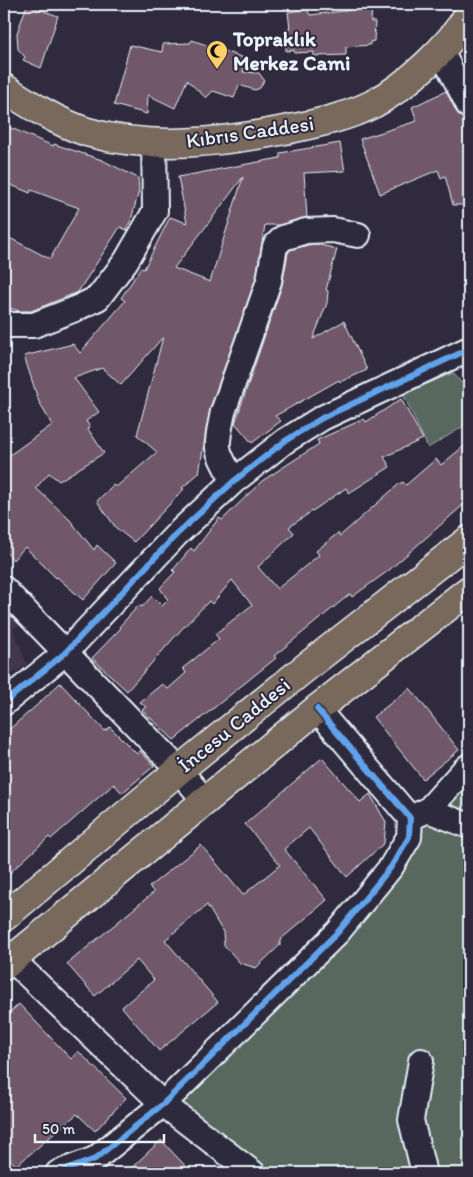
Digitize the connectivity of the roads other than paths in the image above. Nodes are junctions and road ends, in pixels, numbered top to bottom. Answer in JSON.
{"nodes":[{"id":1,"x":469,"y":14,"type":"edge"},
{"id":2,"x":441,"y":50,"type":"junction"},
{"id":3,"x":4,"y":88,"type":"edge"},
{"id":4,"x":469,"y":106,"type":"edge"},
{"id":5,"x":154,"y":142,"type":"junction"},
{"id":6,"x":358,"y":235,"type":"dead end"},
{"id":7,"x":4,"y":322,"type":"edge"},
{"id":8,"x":467,"y":354,"type":"edge"},
{"id":9,"x":234,"y":480,"type":"junction"},
{"id":10,"x":469,"y":540,"type":"edge"},
{"id":11,"x":4,"y":589,"type":"edge"},
{"id":12,"x":469,"y":590,"type":"edge"},
{"id":13,"x":66,"y":653,"type":"junction"},
{"id":14,"x":4,"y":703,"type":"edge"},
{"id":15,"x":317,"y":709,"type":"junction"},
{"id":16,"x":469,"y":766,"type":"edge"},
{"id":17,"x":178,"y":770,"type":"junction"},
{"id":18,"x":205,"y":801,"type":"junction"},
{"id":19,"x":419,"y":814,"type":"junction"},
{"id":20,"x":469,"y":826,"type":"edge"},
{"id":21,"x":4,"y":917,"type":"edge"},
{"id":22,"x":6,"y":959,"type":"edge"},
{"id":23,"x":421,"y":1061,"type":"dead end"},
{"id":24,"x":163,"y":1104,"type":"junction"},
{"id":25,"x":58,"y":1173,"type":"edge"},
{"id":26,"x":253,"y":1173,"type":"edge"},
{"id":27,"x":424,"y":1173,"type":"edge"}],
"edges":[{"from":1,"to":2,"type":"main road","name":"Kıbrıs Caddesi"},
{"from":2,"to":4,"type":"street"},
{"from":2,"to":5,"type":"main road","name":"Kıbrıs Caddesi"},
{"from":3,"to":5,"type":"main road","name":"Kıbrıs Caddesi"},
{"from":5,"to":7,"type":"street"},
{"from":6,"to":9,"type":"street"},
{"from":8,"to":9,"type":"street"},
{"from":9,"to":13,"type":"street"},
{"from":10,"to":17,"type":"main road","name":"İncesu Caddesi"},
{"from":11,"to":13,"type":"street"},
{"from":12,"to":15,"type":"main road","name":"İncesu Caddesi"},
{"from":13,"to":14,"type":"street"},
{"from":13,"to":17,"type":"street"},
{"from":15,"to":18,"type":"main road","name":"İncesu Caddesi"},
{"from":15,"to":19,"type":"street"},
{"from":16,"to":19,"type":"street"},
{"from":17,"to":18,"type":"street"},
{"from":17,"to":21,"type":"main road","name":"İncesu Caddesi"},
{"from":18,"to":22,"type":"main road","name":"İncesu Caddesi"},
{"from":19,"to":20,"type":"street"},
{"from":19,"to":24,"type":"street"},
{"from":22,"to":24,"type":"street"},
{"from":23,"to":27,"type":"street"},
{"from":24,"to":25,"type":"street"},
{"from":24,"to":26,"type":"street"}]}
